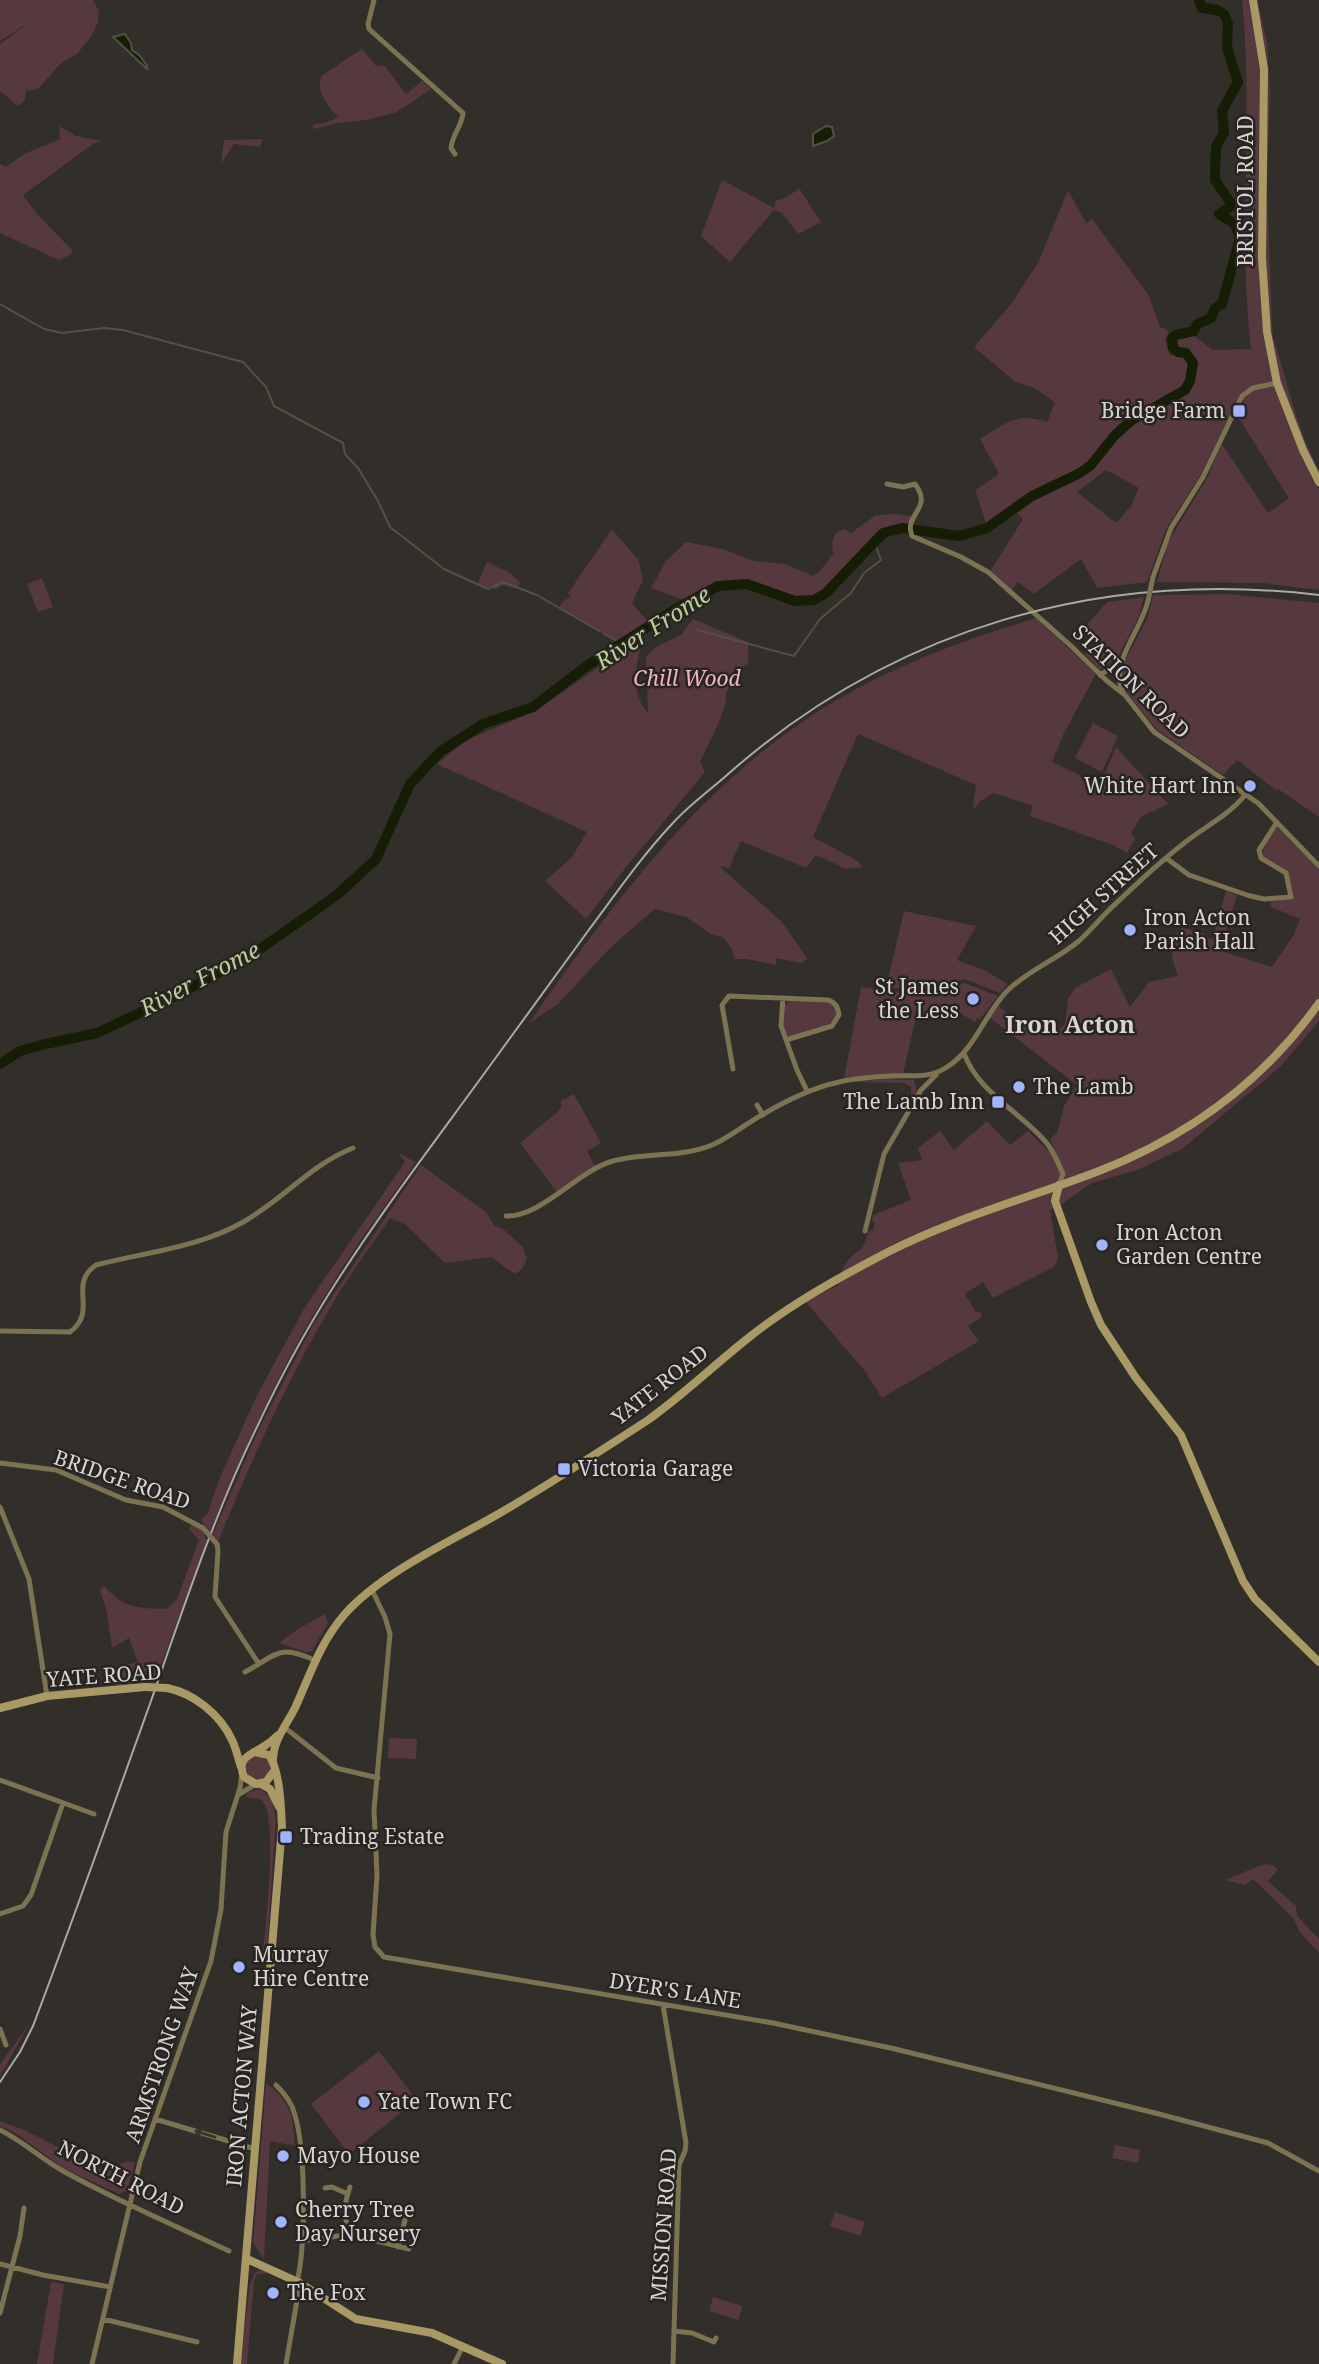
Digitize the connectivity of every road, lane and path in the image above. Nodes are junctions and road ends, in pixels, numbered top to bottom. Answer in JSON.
{"nodes":[{"id":1,"x":374,"y":0,"type":"edge"},
{"id":2,"x":1253,"y":0,"type":"edge"},
{"id":3,"x":456,"y":154,"type":"dead end"},
{"id":4,"x":1277,"y":383,"type":"junction"},
{"id":5,"x":1319,"y":482,"type":"edge"},
{"id":6,"x":887,"y":484,"type":"dead end"},
{"id":7,"x":1121,"y":661,"type":"junction"},
{"id":8,"x":1100,"y":675,"type":"junction"},
{"id":9,"x":1125,"y":695,"type":"junction"},
{"id":10,"x":1245,"y":795,"type":"junction"},
{"id":11,"x":1277,"y":822,"type":"junction"},
{"id":12,"x":1167,"y":858,"type":"junction"},
{"id":13,"x":1319,"y":866,"type":"edge"},
{"id":14,"x":783,"y":998,"type":"junction"},
{"id":15,"x":1319,"y":1003,"type":"edge"},
{"id":16,"x":786,"y":1040,"type":"junction"},
{"id":17,"x":964,"y":1054,"type":"junction"},
{"id":18,"x":967,"y":1063,"type":"junction"},
{"id":19,"x":951,"y":1065,"type":"junction"},
{"id":20,"x":731,"y":1066,"type":"dead end"},
{"id":21,"x":938,"y":1073,"type":"junction"},
{"id":22,"x":917,"y":1076,"type":"junction"},
{"id":23,"x":921,"y":1090,"type":"junction"},
{"id":24,"x":807,"y":1091,"type":"junction"},
{"id":25,"x":757,"y":1105,"type":"dead end"},
{"id":26,"x":763,"y":1115,"type":"junction"},
{"id":27,"x":353,"y":1148,"type":"dead end"},
{"id":28,"x":1059,"y":1185,"type":"junction"},
{"id":29,"x":506,"y":1216,"type":"dead end"},
{"id":30,"x":865,"y":1231,"type":"dead end"},
{"id":31,"x":0,"y":1331,"type":"edge"},
{"id":32,"x":0,"y":1463,"type":"edge"},
{"id":33,"x":0,"y":1507,"type":"edge"},
{"id":34,"x":372,"y":1590,"type":"junction"},
{"id":35,"x":314,"y":1660,"type":"junction"},
{"id":36,"x":1319,"y":1662,"type":"edge"},
{"id":37,"x":259,"y":1664,"type":"junction"},
{"id":38,"x":245,"y":1672,"type":"dead end"},
{"id":39,"x":47,"y":1696,"type":"junction"},
{"id":40,"x":0,"y":1708,"type":"edge"},
{"id":41,"x":282,"y":1731,"type":"junction"},
{"id":42,"x":233,"y":1741,"type":"junction"},
{"id":43,"x":252,"y":1752,"type":"junction"},
{"id":44,"x":273,"y":1765,"type":"junction"},
{"id":45,"x":241,"y":1769,"type":"junction"},
{"id":46,"x":378,"y":1778,"type":"junction"},
{"id":47,"x":0,"y":1780,"type":"edge"},
{"id":48,"x":259,"y":1784,"type":"junction"},
{"id":49,"x":238,"y":1795,"type":"junction"},
{"id":50,"x":63,"y":1803,"type":"junction"},
{"id":51,"x":281,"y":1810,"type":"junction"},
{"id":52,"x":94,"y":1814,"type":"dead end"},
{"id":53,"x":0,"y":1914,"type":"edge"},
{"id":54,"x":663,"y":2005,"type":"junction"},
{"id":55,"x":0,"y":2029,"type":"edge"},
{"id":56,"x":6,"y":2045,"type":"dead end"},
{"id":57,"x":276,"y":2085,"type":"dead end"},
{"id":58,"x":155,"y":2119,"type":"junction"},
{"id":59,"x":0,"y":2130,"type":"edge"},
{"id":60,"x":256,"y":2149,"type":"junction"},
{"id":61,"x":1319,"y":2171,"type":"edge"},
{"id":62,"x":350,"y":2187,"type":"dead end"},
{"id":63,"x":325,"y":2188,"type":"dead end"},
{"id":64,"x":348,"y":2194,"type":"junction"},
{"id":65,"x":130,"y":2204,"type":"junction"},
{"id":66,"x":24,"y":2208,"type":"dead end"},
{"id":67,"x":405,"y":2220,"type":"dead end"},
{"id":68,"x":349,"y":2234,"type":"junction"},
{"id":69,"x":301,"y":2240,"type":"junction"},
{"id":70,"x":398,"y":2247,"type":"junction"},
{"id":71,"x":409,"y":2249,"type":"dead end"},
{"id":72,"x":229,"y":2251,"type":"dead end"},
{"id":73,"x":247,"y":2259,"type":"junction"},
{"id":74,"x":0,"y":2264,"type":"edge"},
{"id":75,"x":263,"y":2266,"type":"junction"},
{"id":76,"x":13,"y":2268,"type":"junction"},
{"id":77,"x":245,"y":2278,"type":"junction"},
{"id":78,"x":298,"y":2283,"type":"junction"},
{"id":79,"x":110,"y":2287,"type":"junction"},
{"id":80,"x":0,"y":2313,"type":"edge"},
{"id":81,"x":103,"y":2319,"type":"junction"},
{"id":82,"x":674,"y":2332,"type":"junction"},
{"id":83,"x":716,"y":2338,"type":"dead end"},
{"id":84,"x":197,"y":2342,"type":"dead end"},
{"id":85,"x":463,"y":2346,"type":"junction"},
{"id":86,"x":92,"y":2364,"type":"edge"},
{"id":87,"x":237,"y":2364,"type":"edge"},
{"id":88,"x":286,"y":2364,"type":"edge"},
{"id":89,"x":454,"y":2364,"type":"edge"},
{"id":90,"x":502,"y":2364,"type":"edge"},
{"id":91,"x":673,"y":2364,"type":"edge"}],
"edges":[{"from":1,"to":3,"type":"street"},
{"from":2,"to":4,"type":"main road","name":"BRISTOL ROAD"},
{"from":4,"to":5,"type":"main road","name":"BRISTOL ROAD"},
{"from":4,"to":7,"type":"street","bridge":true},
{"from":6,"to":8,"type":"street","name":"STATION ROAD"},
{"from":7,"to":8,"type":"street"},
{"from":7,"to":9,"type":"street"},
{"from":8,"to":9,"type":"street","name":"STATION ROAD"},
{"from":9,"to":10,"type":"street","name":"STATION ROAD"},
{"from":10,"to":11,"type":"street","name":"STATION ROAD"},
{"from":10,"to":12,"type":"street","name":"HIGH STREET"},
{"from":11,"to":12,"type":"street"},
{"from":11,"to":13,"type":"street","name":"STATION ROAD"},
{"from":12,"to":17,"type":"street","name":"HIGH STREET"},
{"from":14,"to":16,"type":"street"},
{"from":14,"to":16,"type":"street"},
{"from":14,"to":20,"type":"street"},
{"from":15,"to":28,"type":"main road","name":"YATE ROAD"},
{"from":16,"to":24,"type":"street"},
{"from":17,"to":18,"type":"street"},
{"from":17,"to":19,"type":"street","name":"HIGH STREET"},
{"from":18,"to":19,"type":"street"},
{"from":18,"to":28,"type":"street"},
{"from":19,"to":21,"type":"street","name":"HIGH STREET"},
{"from":21,"to":22,"type":"street"},
{"from":21,"to":23,"type":"street"},
{"from":22,"to":23,"type":"street"},
{"from":22,"to":24,"type":"street"},
{"from":23,"to":30,"type":"street"},
{"from":24,"to":26,"type":"street"},
{"from":25,"to":26,"type":"street"},
{"from":26,"to":29,"type":"street"},
{"from":27,"to":31,"type":"street"},
{"from":28,"to":34,"type":"main road","name":"YATE ROAD"},
{"from":28,"to":36,"type":"main road"},
{"from":32,"to":37,"type":"street","name":"BRIDGE ROAD","bridge":true},
{"from":33,"to":39,"type":"street"},
{"from":34,"to":35,"type":"main road","name":"YATE ROAD"},
{"from":34,"to":46,"type":"street","name":"DYER'S LANE"},
{"from":35,"to":37,"type":"street"},
{"from":35,"to":41,"type":"main road","name":"YATE ROAD"},
{"from":37,"to":38,"type":"street"},
{"from":39,"to":40,"type":"main road","name":"YATE ROAD"},
{"from":39,"to":42,"type":"main road","name":"YATE ROAD","bridge":true},
{"from":41,"to":43,"type":"main road","name":"YATE ROAD"},
{"from":41,"to":44,"type":"main road","name":"YATE ROAD"},
{"from":41,"to":46,"type":"street"},
{"from":42,"to":43,"type":"main road","name":"YATE ROAD"},
{"from":42,"to":45,"type":"main road","name":"YATE ROAD"},
{"from":43,"to":44,"type":"main road"},
{"from":43,"to":45,"type":"main road"},
{"from":44,"to":48,"type":"main road"},
{"from":44,"to":51,"type":"main road","name":"IRON ACTON WAY"},
{"from":45,"to":48,"type":"main road"},
{"from":45,"to":49,"type":"street","name":"ARMSTRONG WAY"},
{"from":46,"to":54,"type":"street","name":"DYER'S LANE"},
{"from":47,"to":50,"type":"street"},
{"from":48,"to":49,"type":"street"},
{"from":48,"to":51,"type":"main road"},
{"from":49,"to":58,"type":"street","name":"ARMSTRONG WAY"},
{"from":50,"to":52,"type":"street"},
{"from":50,"to":53,"type":"street"},
{"from":51,"to":60,"type":"main road","name":"IRON ACTON WAY"},
{"from":54,"to":61,"type":"street","name":"DYER'S LANE"},
{"from":54,"to":82,"type":"street","name":"MISSION ROAD"},
{"from":55,"to":56,"type":"street"},
{"from":57,"to":69,"type":"street"},
{"from":60,"to":58,"type":"street","one_way":true},
{"from":58,"to":65,"type":"street","name":"ARMSTRONG WAY"},
{"from":59,"to":65,"type":"street","name":"NORTH ROAD"},
{"from":60,"to":73,"type":"main road","name":"IRON ACTON WAY"},
{"from":62,"to":64,"type":"street"},
{"from":63,"to":64,"type":"street"},
{"from":64,"to":68,"type":"street"},
{"from":65,"to":72,"type":"street","name":"NORTH ROAD"},
{"from":65,"to":79,"type":"street","name":"ARMSTRONG WAY"},
{"from":66,"to":76,"type":"street"},
{"from":67,"to":70,"type":"street"},
{"from":68,"to":69,"type":"street"},
{"from":68,"to":70,"type":"street"},
{"from":69,"to":78,"type":"street"},
{"from":70,"to":71,"type":"street"},
{"from":73,"to":75,"type":"main road"},
{"from":73,"to":77,"type":"main road","name":"IRON ACTON WAY"},
{"from":74,"to":76,"type":"street"},
{"from":75,"to":77,"type":"main road"},
{"from":75,"to":78,"type":"main road"},
{"from":76,"to":79,"type":"street"},
{"from":76,"to":80,"type":"street"},
{"from":77,"to":87,"type":"main road","name":"IRON ACTON WAY"},
{"from":78,"to":85,"type":"main road"},
{"from":78,"to":88,"type":"street"},
{"from":79,"to":81,"type":"street","name":"ARMSTRONG WAY"},
{"from":81,"to":84,"type":"street"},
{"from":81,"to":86,"type":"street","name":"ARMSTRONG WAY"},
{"from":82,"to":83,"type":"street"},
{"from":82,"to":91,"type":"street","name":"MISSION ROAD"},
{"from":85,"to":89,"type":"street"},
{"from":85,"to":90,"type":"main road"}]}
